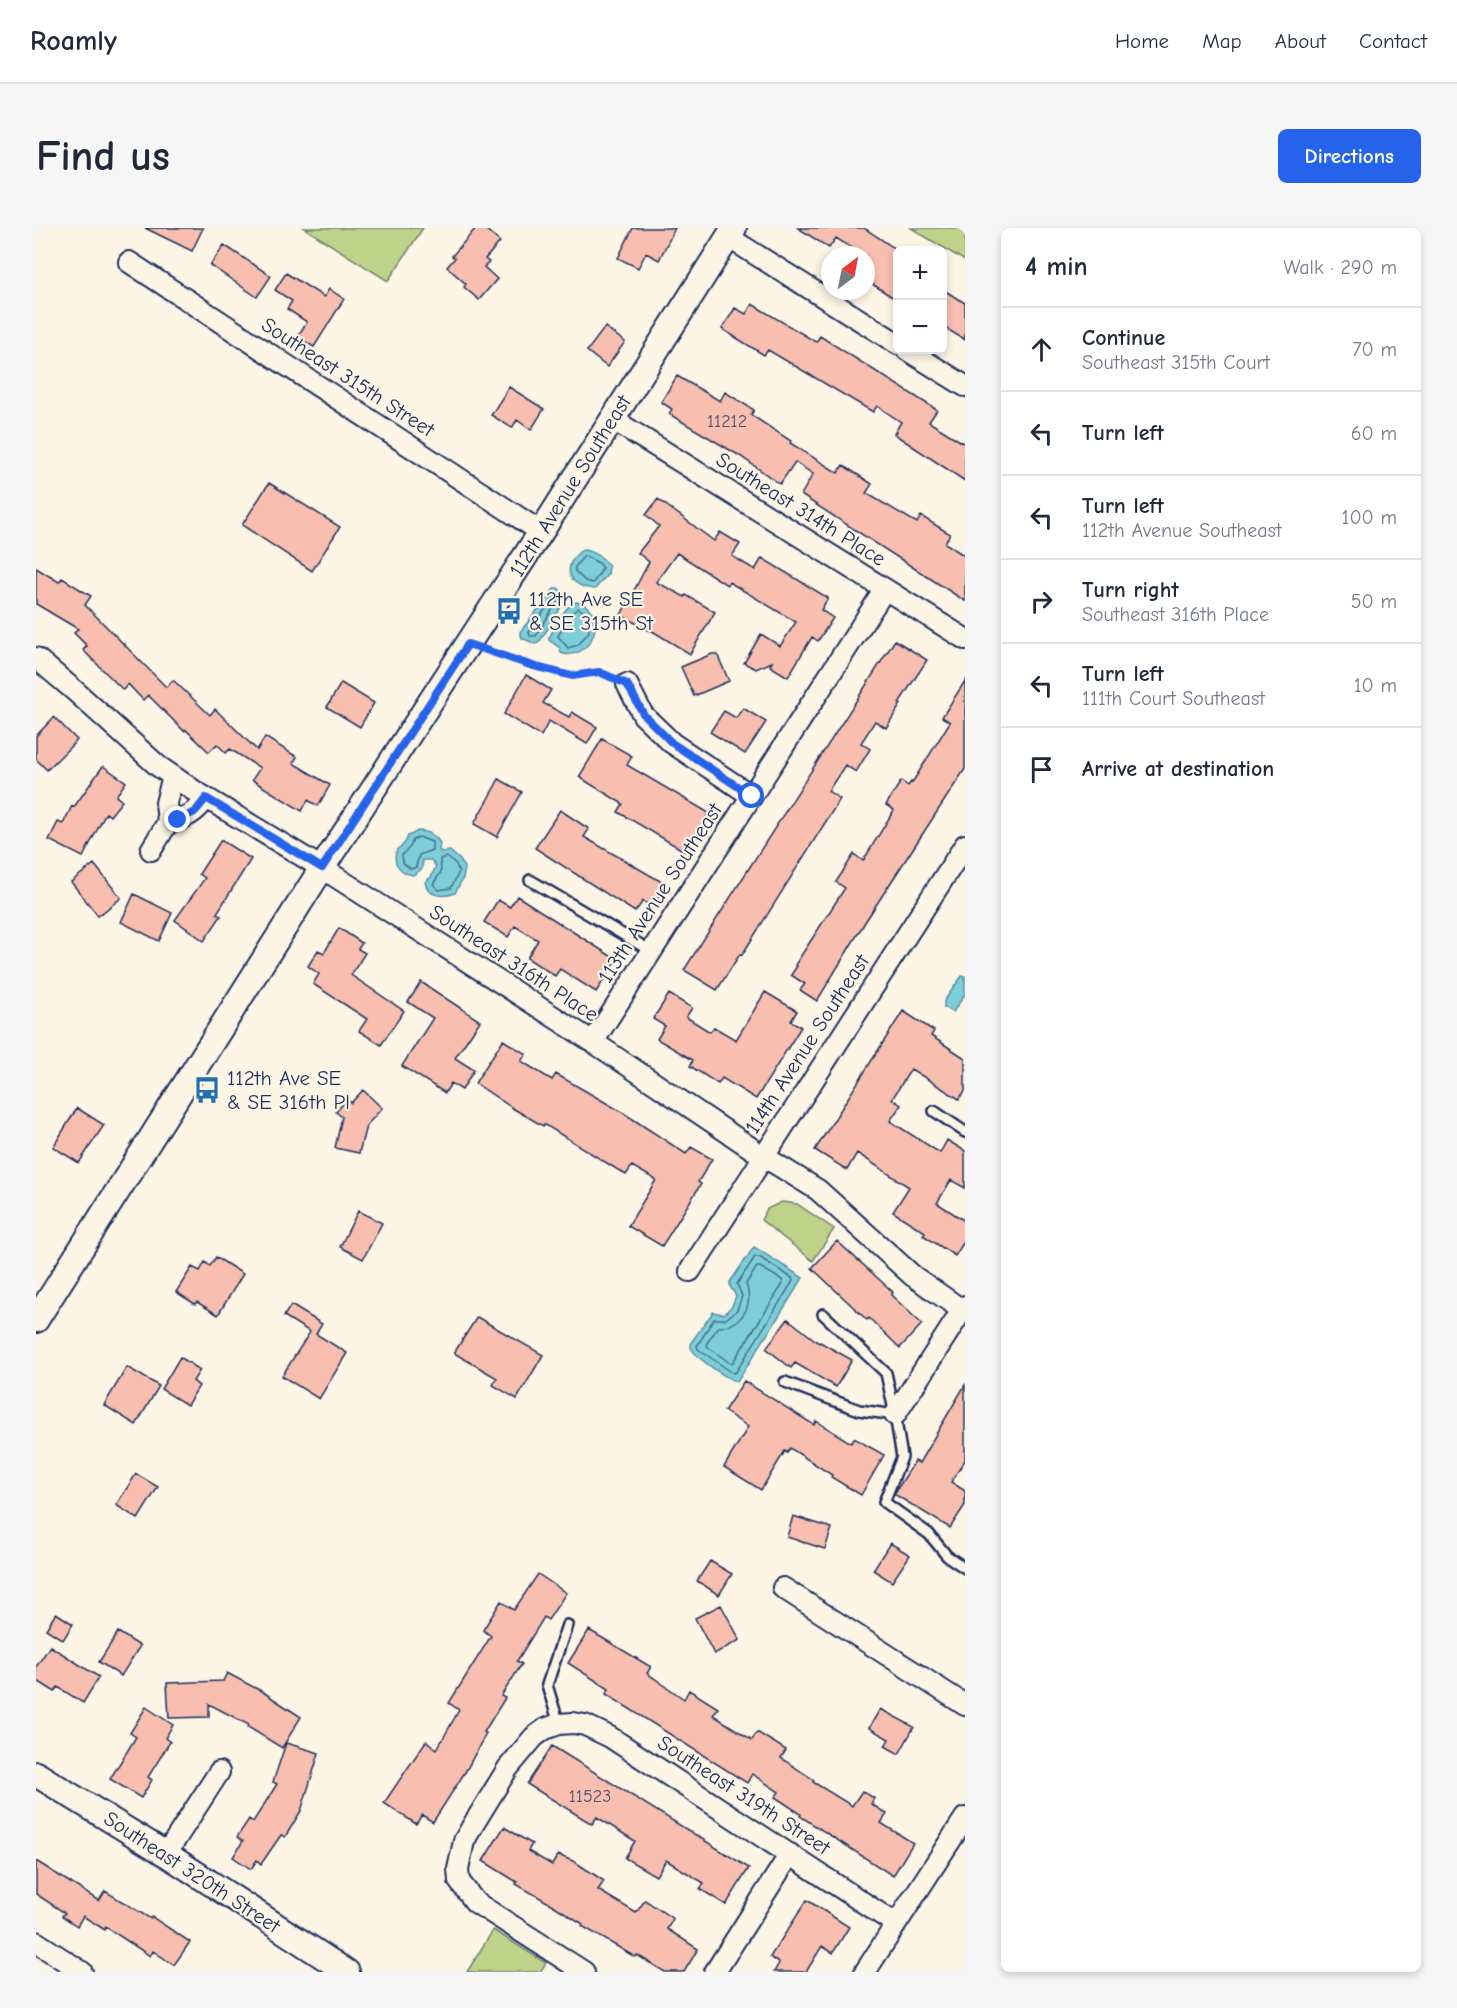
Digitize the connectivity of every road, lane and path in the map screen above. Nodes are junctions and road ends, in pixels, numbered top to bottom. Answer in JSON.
{"nodes":[{"id":1,"x":731,"y":233,"type":"edge"},
{"id":2,"x":129,"y":262,"type":"dead end"},
{"id":3,"x":893,"y":341,"type":"edge"},
{"id":4,"x":913,"y":354,"type":"edge"},
{"id":5,"x":965,"y":386,"type":"edge"},
{"id":6,"x":612,"y":419,"type":"junction"},
{"id":7,"x":542,"y":532,"type":"junction"},
{"id":8,"x":885,"y":589,"type":"junction"},
{"id":9,"x":965,"y":639,"type":"edge"},
{"id":10,"x":468,"y":644,"type":"junction"},
{"id":11,"x":38,"y":663,"type":"edge"},
{"id":12,"x":627,"y":684,"type":"joint"},
{"id":13,"x":173,"y":776,"type":"junction"},
{"id":14,"x":752,"y":796,"type":"junction"},
{"id":15,"x":206,"y":798,"type":"junction"},
{"id":16,"x":168,"y":822,"type":"junction"},
{"id":17,"x":965,"y":845,"type":"edge"},
{"id":18,"x":151,"y":850,"type":"dead end"},
{"id":19,"x":322,"y":868,"type":"junction"},
{"id":20,"x":530,"y":880,"type":"dead end"},
{"id":21,"x":651,"y":951,"type":"junction"},
{"id":22,"x":593,"y":1042,"type":"junction"},
{"id":23,"x":934,"y":1111,"type":"dead end"},
{"id":24,"x":965,"y":1132,"type":"edge"},
{"id":25,"x":763,"y":1156,"type":"junction"},
{"id":26,"x":690,"y":1271,"type":"dead end"},
{"id":27,"x":964,"y":1309,"type":"edge"},
{"id":28,"x":823,"y":1314,"type":"dead end"},
{"id":29,"x":36,"y":1320,"type":"edge"},
{"id":30,"x":785,"y":1382,"type":"dead end"},
{"id":31,"x":895,"y":1414,"type":"junction"},
{"id":32,"x":965,"y":1568,"type":"edge"},
{"id":33,"x":783,"y":1588,"type":"dead end"},
{"id":34,"x":567,"y":1625,"type":"dead end"},
{"id":35,"x":965,"y":1705,"type":"edge"},
{"id":36,"x":559,"y":1724,"type":"junction"},
{"id":37,"x":219,"y":1772,"type":"dead end"},
{"id":38,"x":36,"y":1774,"type":"edge"},
{"id":39,"x":965,"y":1818,"type":"edge"},
{"id":40,"x":166,"y":1854,"type":"junction"},
{"id":41,"x":790,"y":1854,"type":"junction"},
{"id":42,"x":896,"y":1924,"type":"junction"},
{"id":43,"x":36,"y":1942,"type":"edge"},
{"id":44,"x":82,"y":1972,"type":"edge"},
{"id":45,"x":347,"y":1972,"type":"edge"},
{"id":46,"x":584,"y":1972,"type":"edge"},
{"id":47,"x":716,"y":1972,"type":"edge"},
{"id":48,"x":865,"y":1972,"type":"edge"}],
"edges":[{"from":1,"to":3,"type":"street"},
{"from":1,"to":6,"type":"street","name":"112th Avenue Southeast"},
{"from":2,"to":7,"type":"street","name":"Southeast 315th Street"},
{"from":4,"to":5,"type":"street"},
{"from":6,"to":7,"type":"street","name":"112th Avenue Southeast"},
{"from":6,"to":8,"type":"street","name":"Southeast 314th Place"},
{"from":7,"to":10,"type":"street","name":"112th Avenue Southeast"},
{"from":8,"to":9,"type":"street","name":"Southeast 314th Place"},
{"from":8,"to":14,"type":"street","name":"113th Avenue Southeast"},
{"from":10,"to":12,"type":"path"},
{"from":10,"to":19,"type":"street","name":"112th Avenue Southeast"},
{"from":11,"to":13,"type":"street","name":"Southeast 316th Place"},
{"from":12,"to":14,"type":"street"},
{"from":13,"to":15,"type":"street","name":"Southeast 316th Place"},
{"from":13,"to":16,"type":"street"},
{"from":14,"to":21,"type":"street","name":"113th Avenue Southeast"},
{"from":15,"to":16,"type":"street"},
{"from":15,"to":19,"type":"street","name":"Southeast 316th Place"},
{"from":16,"to":18,"type":"street"},
{"from":17,"to":25,"type":"street","name":"114th Avenue Southeast"},
{"from":19,"to":22,"type":"street","name":"Southeast 316th Place"},
{"from":19,"to":29,"type":"street","name":"112th Avenue Southeast"},
{"from":20,"to":21,"type":"lane"},
{"from":21,"to":22,"type":"street","name":"113th Avenue Southeast"},
{"from":22,"to":25,"type":"street","name":"Southeast 316th Place"},
{"from":23,"to":24,"type":"lane"},
{"from":25,"to":26,"type":"street","name":"114th Avenue Southeast"},
{"from":25,"to":27,"type":"street","name":"Southeast 316th Place"},
{"from":27,"to":31,"type":"street"},
{"from":28,"to":31,"type":"lane"},
{"from":30,"to":31,"type":"lane"},
{"from":31,"to":32,"type":"lane"},
{"from":33,"to":35,"type":"street"},
{"from":34,"to":36,"type":"lane"},
{"from":36,"to":41,"type":"street","name":"Southeast 319th Street"},
{"from":36,"to":46,"type":"street"},
{"from":37,"to":40,"type":"street"},
{"from":38,"to":40,"type":"street","name":"Southeast 320th Street"},
{"from":39,"to":42,"type":"street"},
{"from":40,"to":45,"type":"street","name":"Southeast 320th Street"},
{"from":41,"to":42,"type":"street","name":"Southeast 319th Street"},
{"from":41,"to":47,"type":"street"},
{"from":42,"to":48,"type":"street"},
{"from":43,"to":44,"type":"street"}]}
